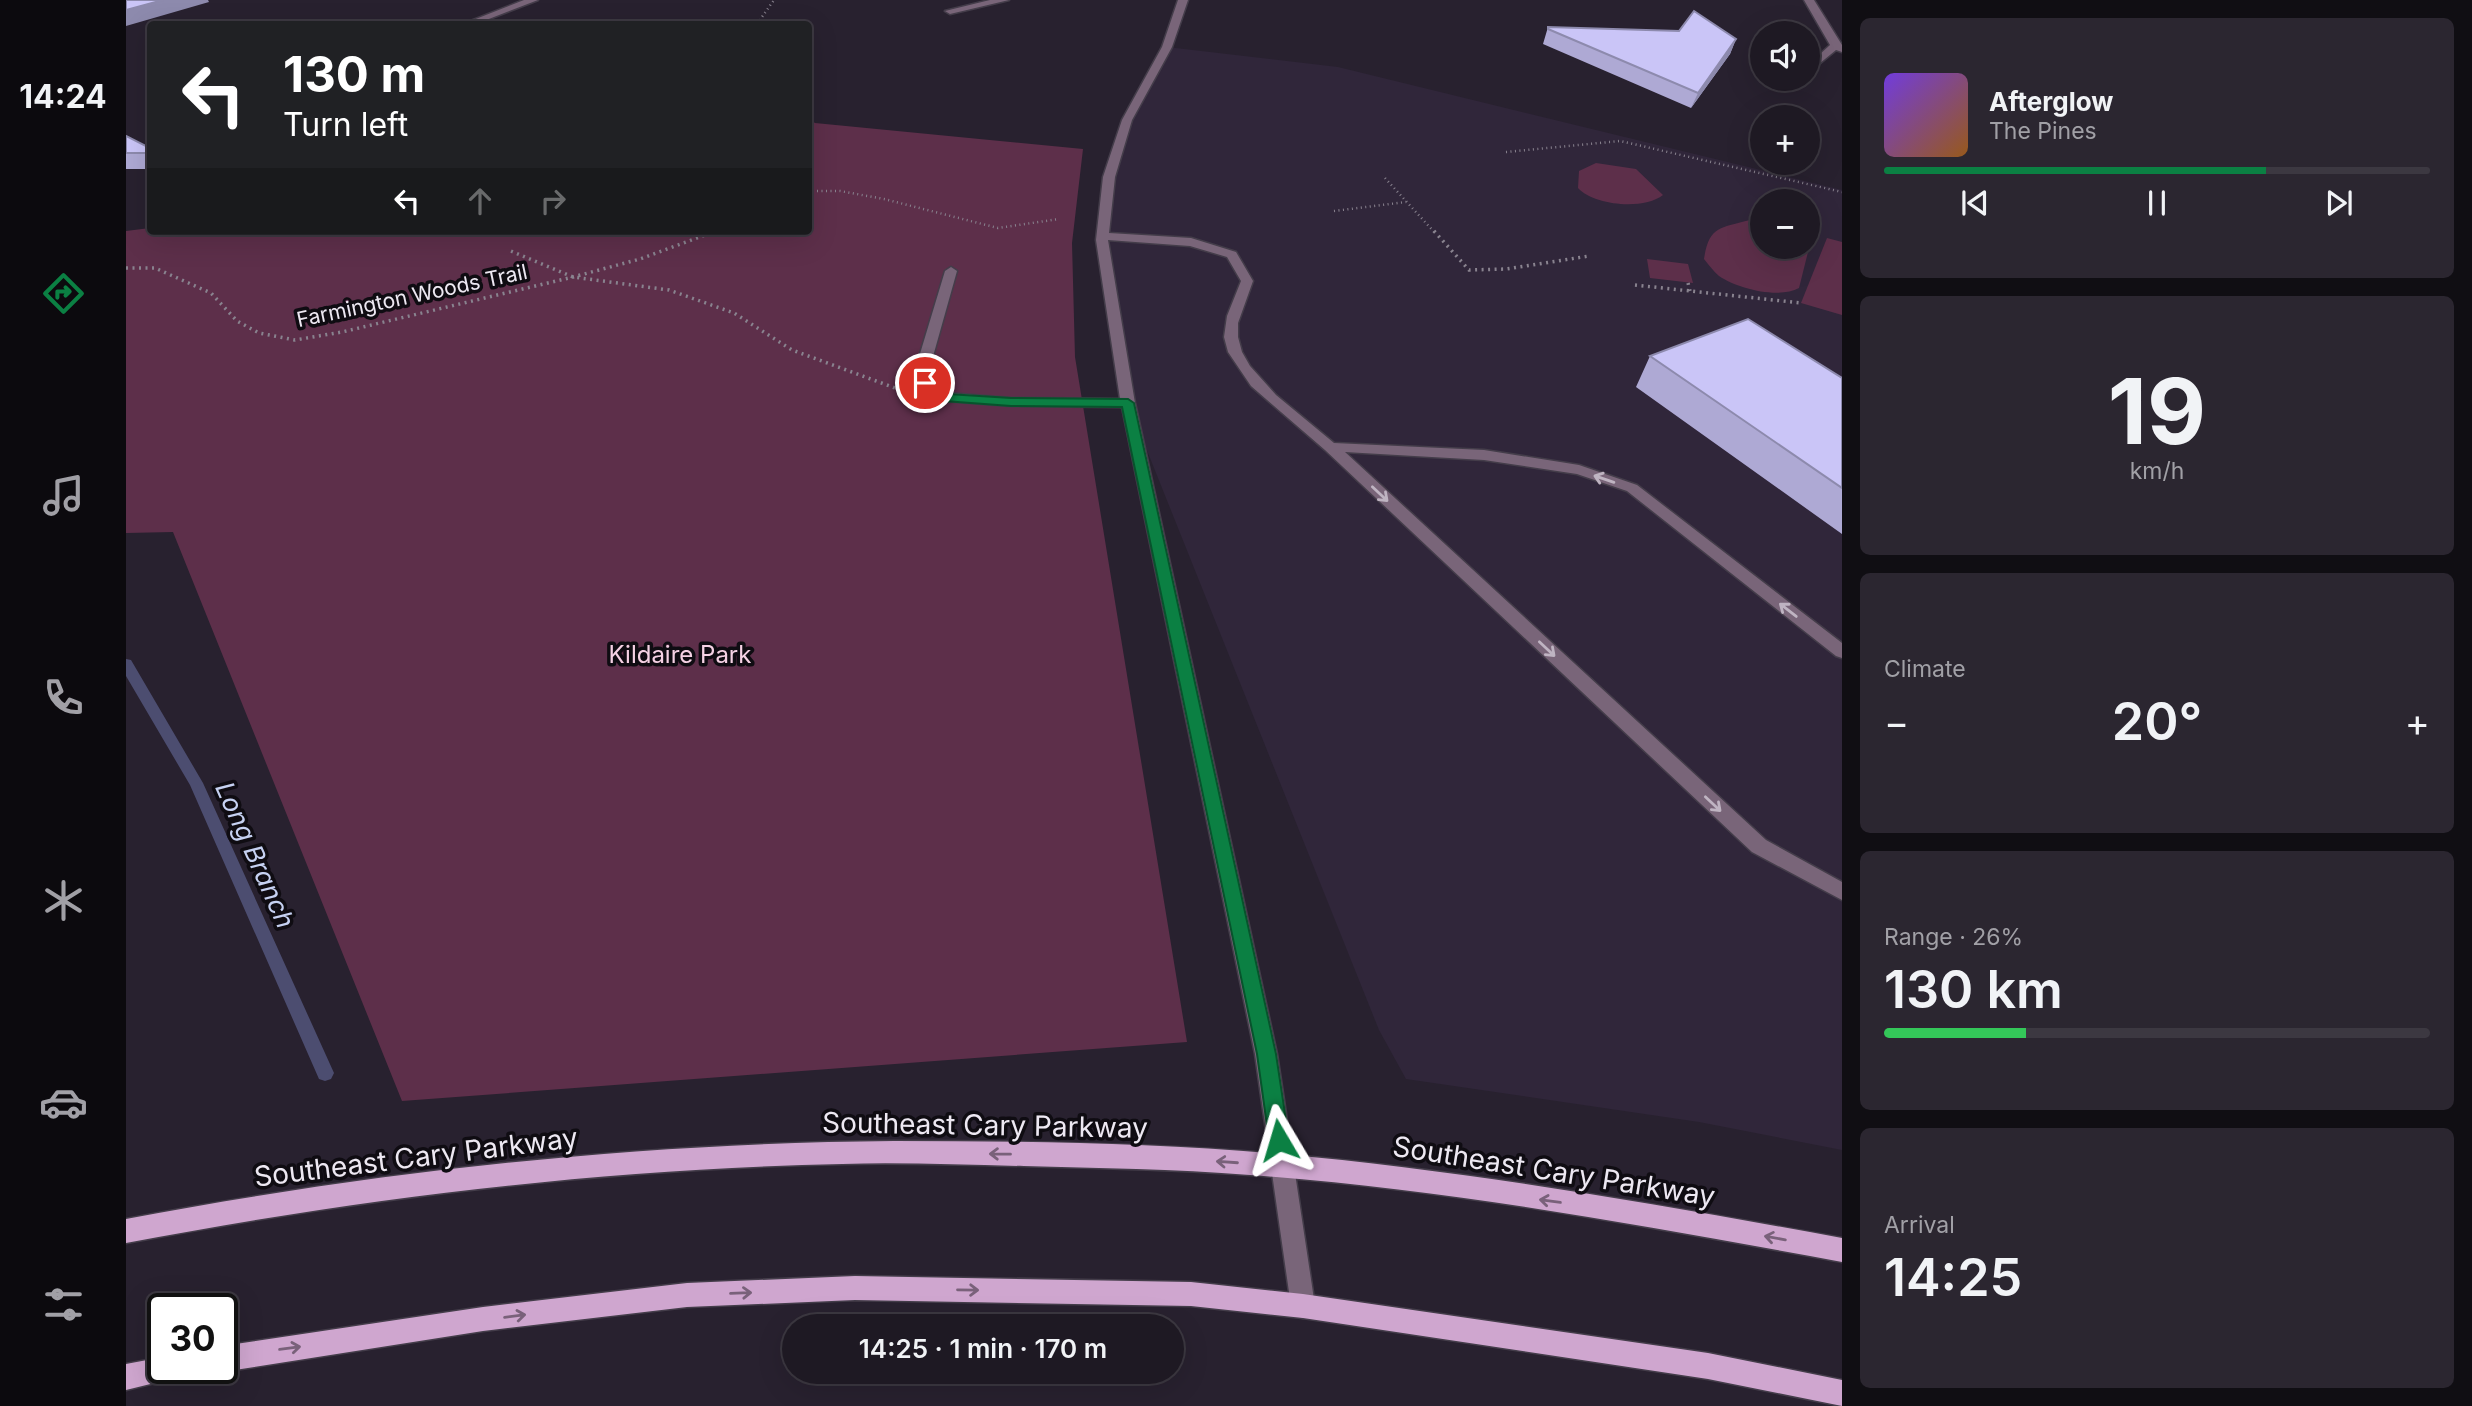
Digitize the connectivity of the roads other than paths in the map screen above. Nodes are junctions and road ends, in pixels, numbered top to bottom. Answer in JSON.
{"nodes":[{"id":1,"x":533,"y":0,"type":"edge"},
{"id":2,"x":1004,"y":0,"type":"edge"},
{"id":3,"x":1183,"y":0,"type":"edge"},
{"id":4,"x":1809,"y":0,"type":"edge"},
{"id":5,"x":950,"y":10,"type":"dead end"},
{"id":6,"x":476,"y":21,"type":"edge"},
{"id":7,"x":1839,"y":47,"type":"edge"},
{"id":8,"x":1820,"y":61,"type":"edge"},
{"id":9,"x":1103,"y":236,"type":"junction"},
{"id":10,"x":951,"y":271,"type":"dead end"},
{"id":11,"x":1128,"y":403,"type":"junction"},
{"id":12,"x":1330,"y":447,"type":"junction"},
{"id":13,"x":1842,"y":652,"type":"edge"},
{"id":14,"x":1842,"y":892,"type":"edge"},
{"id":15,"x":1282,"y":1166,"type":"junction"},
{"id":16,"x":126,"y":1231,"type":"edge"},
{"id":17,"x":1842,"y":1250,"type":"edge"},
{"id":18,"x":1303,"y":1306,"type":"junction"},
{"id":19,"x":238,"y":1357,"type":"edge"},
{"id":20,"x":147,"y":1373,"type":"edge"},
{"id":21,"x":126,"y":1377,"type":"edge"},
{"id":22,"x":1842,"y":1393,"type":"edge"}],
"edges":[{"from":1,"to":6,"type":"street"},
{"from":2,"to":5,"type":"street"},
{"from":3,"to":9,"type":"street"},
{"from":4,"to":7,"type":"street"},
{"from":7,"to":8,"type":"street"},
{"from":9,"to":11,"type":"street"},
{"from":9,"to":12,"type":"street"},
{"from":10,"to":11,"type":"street"},
{"from":11,"to":15,"type":"street"},
{"from":13,"to":12,"type":"street","one_way":true},
{"from":12,"to":14,"type":"street","one_way":true},
{"from":15,"to":16,"type":"main road","name":"Southeast Cary Parkway","one_way":true},
{"from":17,"to":15,"type":"main road","name":"Southeast Cary Parkway","one_way":true},
{"from":15,"to":18,"type":"street"},
{"from":19,"to":18,"type":"main road","one_way":true},
{"from":18,"to":22,"type":"main road"},
{"from":20,"to":21,"type":"main road"}]}
